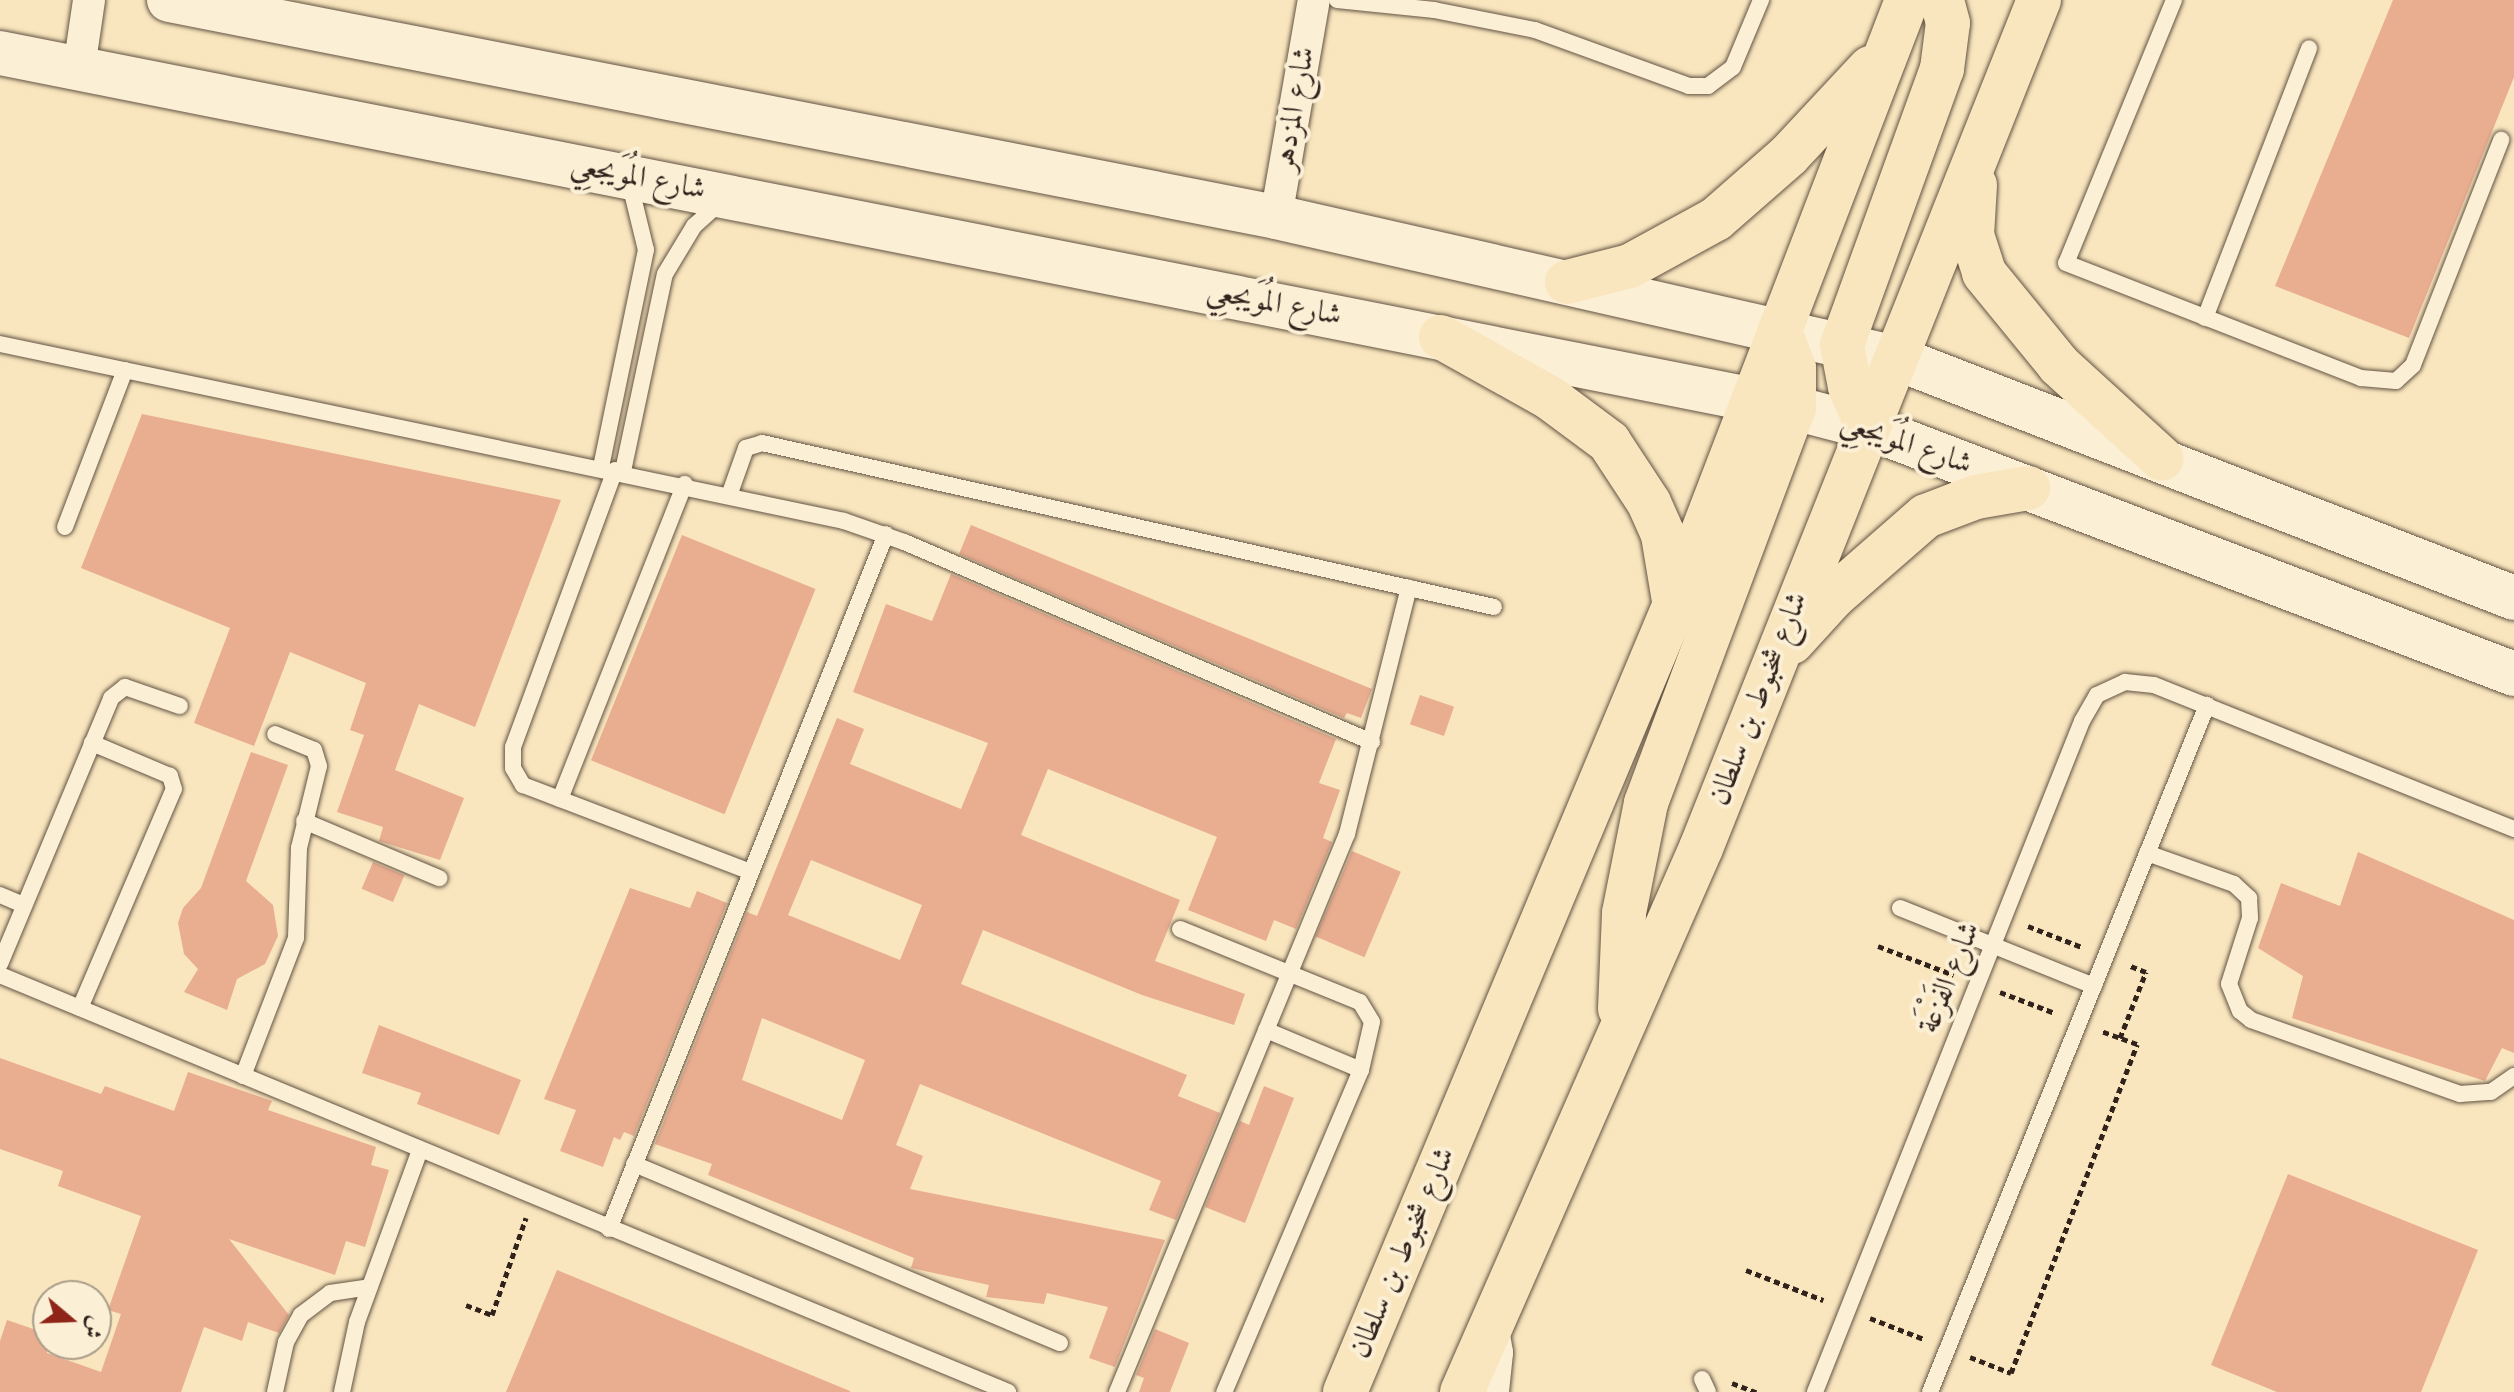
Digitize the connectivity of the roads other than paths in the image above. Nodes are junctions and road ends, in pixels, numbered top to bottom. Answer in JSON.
{"nodes":[{"id":1,"x":89,"y":0,"type":"edge"},
{"id":2,"x":169,"y":0,"type":"edge"},
{"id":3,"x":1314,"y":0,"type":"edge"},
{"id":4,"x":1337,"y":0,"type":"edge"},
{"id":5,"x":1761,"y":0,"type":"edge"},
{"id":6,"x":1942,"y":0,"type":"edge"},
{"id":7,"x":2039,"y":0,"type":"edge"},
{"id":8,"x":2174,"y":0,"type":"edge"},
{"id":9,"x":1902,"y":15,"type":"edge"},
{"id":10,"x":2309,"y":48,"type":"dead end"},
{"id":11,"x":0,"y":53,"type":"edge"},
{"id":12,"x":79,"y":68,"type":"junction"},
{"id":13,"x":2501,"y":140,"type":"dead end"},
{"id":14,"x":1980,"y":148,"type":"junction"},
{"id":15,"x":628,"y":176,"type":"junction"},
{"id":16,"x":729,"y":196,"type":"junction"},
{"id":17,"x":1276,"y":217,"type":"junction"},
{"id":18,"x":1567,"y":282,"type":"junction"},
{"id":19,"x":2205,"y":318,"type":"junction"},
{"id":20,"x":1780,"y":331,"type":"junction"},
{"id":21,"x":1441,"y":337,"type":"junction"},
{"id":22,"x":0,"y":344,"type":"edge"},
{"id":23,"x":1842,"y":345,"type":"junction"},
{"id":24,"x":1896,"y":358,"type":"junction"},
{"id":25,"x":125,"y":370,"type":"junction"},
{"id":26,"x":1774,"y":403,"type":"junction"},
{"id":27,"x":1867,"y":427,"type":"junction"},
{"id":28,"x":2162,"y":459,"type":"junction"},
{"id":29,"x":613,"y":469,"type":"junction"},
{"id":30,"x":685,"y":484,"type":"junction"},
{"id":31,"x":2028,"y":488,"type":"junction"},
{"id":32,"x":730,"y":493,"type":"junction"},
{"id":33,"x":65,"y":527,"type":"dead end"},
{"id":34,"x":886,"y":534,"type":"junction"},
{"id":35,"x":1409,"y":588,"type":"junction"},
{"id":36,"x":2514,"y":598,"type":"edge"},
{"id":37,"x":1675,"y":604,"type":"junction"},
{"id":38,"x":1494,"y":607,"type":"dead end"},
{"id":39,"x":1770,"y":668,"type":"junction"},
{"id":40,"x":2514,"y":674,"type":"edge"},
{"id":41,"x":2207,"y":705,"type":"junction"},
{"id":42,"x":180,"y":706,"type":"dead end"},
{"id":43,"x":275,"y":734,"type":"dead end"},
{"id":44,"x":1372,"y":742,"type":"junction"},
{"id":45,"x":92,"y":743,"type":"junction"},
{"id":46,"x":560,"y":799,"type":"junction"},
{"id":47,"x":304,"y":821,"type":"junction"},
{"id":48,"x":2514,"y":829,"type":"edge"},
{"id":49,"x":2147,"y":853,"type":"junction"},
{"id":50,"x":751,"y":872,"type":"junction"},
{"id":51,"x":439,"y":878,"type":"dead end"},
{"id":52,"x":0,"y":895,"type":"edge"},
{"id":53,"x":24,"y":905,"type":"junction"},
{"id":54,"x":1900,"y":908,"type":"dead end"},
{"id":55,"x":1180,"y":929,"type":"dead end"},
{"id":56,"x":1993,"y":946,"type":"junction"},
{"id":57,"x":0,"y":964,"type":"edge"},
{"id":58,"x":1290,"y":973,"type":"junction"},
{"id":59,"x":0,"y":975,"type":"edge"},
{"id":60,"x":2094,"y":986,"type":"junction"},
{"id":61,"x":80,"y":1008,"type":"junction"},
{"id":62,"x":1620,"y":1023,"type":"junction"},
{"id":63,"x":1266,"y":1030,"type":"junction"},
{"id":64,"x":1361,"y":1070,"type":"junction"},
{"id":65,"x":243,"y":1076,"type":"junction"},
{"id":66,"x":2514,"y":1076,"type":"edge"},
{"id":67,"x":420,"y":1150,"type":"junction"},
{"id":68,"x":634,"y":1164,"type":"junction"},
{"id":69,"x":609,"y":1229,"type":"junction"},
{"id":70,"x":370,"y":1287,"type":"junction"},
{"id":71,"x":1491,"y":1324,"type":"junction"},
{"id":72,"x":1060,"y":1343,"type":"dead end"},
{"id":73,"x":275,"y":1392,"type":"edge"},
{"id":74,"x":342,"y":1392,"type":"edge"},
{"id":75,"x":1008,"y":1392,"type":"edge"},
{"id":76,"x":1117,"y":1392,"type":"edge"},
{"id":77,"x":1224,"y":1392,"type":"edge"},
{"id":78,"x":1345,"y":1392,"type":"edge"},
{"id":79,"x":1462,"y":1392,"type":"edge"},
{"id":80,"x":1493,"y":1392,"type":"edge"},
{"id":81,"x":1815,"y":1392,"type":"edge"},
{"id":82,"x":1930,"y":1392,"type":"edge"}],
"edges":[{"from":1,"to":12,"type":"street"},
{"from":2,"to":17,"type":"street"},
{"from":3,"to":17,"type":"street","name":"شارع المزدهر"},
{"from":4,"to":5,"type":"lane"},
{"from":6,"to":23,"type":"main road"},
{"from":7,"to":14,"type":"main road","name":"شارع شخبوط بن سلطان"},
{"from":8,"to":19,"type":"lane"},
{"from":9,"to":18,"type":"main road"},
{"from":9,"to":20,"type":"main road","name":"شارع شخبوط بن سلطان"},
{"from":10,"to":19,"type":"lane"},
{"from":11,"to":12,"type":"street","name":"شارع المُوَيجعِي"},
{"from":12,"to":15,"type":"street","name":"شارع المُوَيجعِي"},
{"from":13,"to":19,"type":"lane"},
{"from":14,"to":24,"type":"main road","name":"شارع شخبوط بن سلطان"},
{"from":14,"to":28,"type":"main road"},
{"from":15,"to":16,"type":"street","name":"شارع المُوَيجعِي"},
{"from":15,"to":29,"type":"lane"},
{"from":16,"to":21,"type":"street","name":"شارع المُوَيجعِي"},
{"from":16,"to":29,"type":"lane"},
{"from":17,"to":18,"type":"street"},
{"from":18,"to":20,"type":"street"},
{"from":20,"to":23,"type":"street"},
{"from":20,"to":26,"type":"main road","name":"شارع شخبوط بن سلطان"},
{"from":21,"to":26,"type":"street","name":"شارع المُوَيجعِي"},
{"from":21,"to":37,"type":"main road"},
{"from":22,"to":25,"type":"lane"},
{"from":23,"to":24,"type":"street"},
{"from":23,"to":27,"type":"main road"},
{"from":24,"to":27,"type":"main road","name":"شارع شخبوط بن سلطان"},
{"from":24,"to":28,"type":"street"},
{"from":25,"to":29,"type":"lane"},
{"from":25,"to":33,"type":"lane"},
{"from":26,"to":27,"type":"street","name":"شارع المُوَيجعِي"},
{"from":26,"to":37,"type":"main road","name":"شارع شخبوط بن سلطان"},
{"from":26,"to":62,"type":"main road"},
{"from":27,"to":31,"type":"street","name":"شارع المُوَيجعِي"},
{"from":27,"to":39,"type":"main road","name":"شارع شخبوط بن سلطان"},
{"from":28,"to":36,"type":"street"},
{"from":29,"to":30,"type":"lane"},
{"from":29,"to":46,"type":"lane"},
{"from":30,"to":32,"type":"lane"},
{"from":30,"to":46,"type":"lane"},
{"from":31,"to":39,"type":"main road"},
{"from":31,"to":40,"type":"street","name":"شارع المُوَيجعِي"},
{"from":32,"to":34,"type":"lane"},
{"from":32,"to":35,"type":"lane"},
{"from":34,"to":44,"type":"lane"},
{"from":34,"to":50,"type":"lane"},
{"from":35,"to":38,"type":"lane"},
{"from":35,"to":44,"type":"lane"},
{"from":37,"to":78,"type":"main road","name":"شارع شخبوط بن سلطان"},
{"from":39,"to":62,"type":"main road","name":"شارع شخبوط بن سلطان"},
{"from":41,"to":48,"type":"lane","name":"شارع الفَزْعَة"},
{"from":41,"to":49,"type":"lane"},
{"from":41,"to":56,"type":"lane","name":"شارع الفَزْعَة"},
{"from":42,"to":45,"type":"lane"},
{"from":43,"to":47,"type":"lane"},
{"from":44,"to":58,"type":"lane"},
{"from":45,"to":53,"type":"lane"},
{"from":45,"to":61,"type":"lane"},
{"from":46,"to":50,"type":"lane"},
{"from":47,"to":51,"type":"lane"},
{"from":47,"to":65,"type":"lane"},
{"from":49,"to":60,"type":"lane"},
{"from":49,"to":66,"type":"lane"},
{"from":50,"to":68,"type":"lane"},
{"from":52,"to":53,"type":"lane"},
{"from":53,"to":57,"type":"lane"},
{"from":54,"to":56,"type":"lane"},
{"from":55,"to":58,"type":"lane"},
{"from":56,"to":60,"type":"lane"},
{"from":56,"to":81,"type":"lane","name":"شارع الفَزْعَة"},
{"from":58,"to":63,"type":"lane"},
{"from":58,"to":64,"type":"lane"},
{"from":59,"to":61,"type":"lane"},
{"from":60,"to":82,"type":"lane"},
{"from":61,"to":65,"type":"lane"},
{"from":62,"to":71,"type":"main road","name":"شارع شخبوط بن سلطان"},
{"from":63,"to":64,"type":"lane"},
{"from":63,"to":76,"type":"lane"},
{"from":64,"to":77,"type":"lane"},
{"from":65,"to":67,"type":"lane"},
{"from":67,"to":69,"type":"lane"},
{"from":67,"to":70,"type":"lane"},
{"from":68,"to":69,"type":"lane"},
{"from":68,"to":72,"type":"lane"},
{"from":69,"to":75,"type":"lane"},
{"from":70,"to":73,"type":"lane"},
{"from":70,"to":74,"type":"lane"},
{"from":71,"to":79,"type":"main road","name":"شارع شخبوط بن سلطان"},
{"from":71,"to":80,"type":"street"}]}
